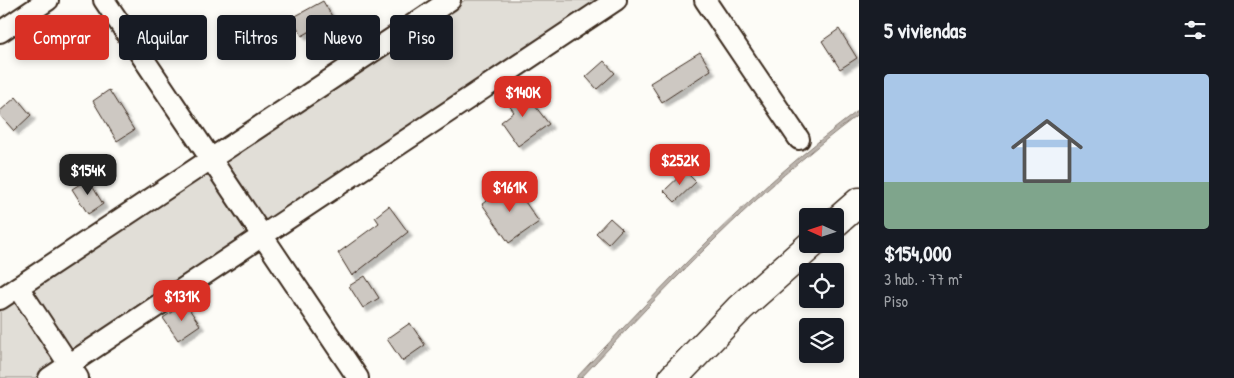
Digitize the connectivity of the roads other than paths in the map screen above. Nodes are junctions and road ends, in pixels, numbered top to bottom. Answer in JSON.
{"nodes":[{"id":1,"x":48,"y":0,"type":"edge"},
{"id":2,"x":104,"y":0,"type":"edge"},
{"id":3,"x":450,"y":0,"type":"edge"},
{"id":4,"x":616,"y":0,"type":"edge"},
{"id":5,"x":705,"y":0,"type":"edge"},
{"id":6,"x":0,"y":32,"type":"edge"},
{"id":7,"x":799,"y":139,"type":"dead end"},
{"id":8,"x":211,"y":159,"type":"junction"},
{"id":9,"x":859,"y":202,"type":"edge"},
{"id":10,"x":844,"y":215,"type":"edge"},
{"id":11,"x":262,"y":236,"type":"junction"},
{"id":12,"x":802,"y":253,"type":"edge"},
{"id":13,"x":18,"y":288,"type":"junction"},
{"id":14,"x":0,"y":299,"type":"edge"},
{"id":15,"x":74,"y":371,"type":"edge"},
{"id":16,"x":49,"y":378,"type":"edge"},
{"id":17,"x":358,"y":378,"type":"edge"},
{"id":18,"x":673,"y":378,"type":"edge"}],
"edges":[{"from":1,"to":6,"type":"street"},
{"from":2,"to":8,"type":"street"},
{"from":3,"to":8,"type":"street"},
{"from":4,"to":11,"type":"street"},
{"from":5,"to":7,"type":"street"},
{"from":8,"to":11,"type":"street"},
{"from":8,"to":13,"type":"street"},
{"from":9,"to":10,"type":"street"},
{"from":11,"to":15,"type":"street"},
{"from":11,"to":17,"type":"street"},
{"from":12,"to":18,"type":"street"},
{"from":13,"to":14,"type":"street"},
{"from":13,"to":15,"type":"street"},
{"from":15,"to":16,"type":"street"}]}
